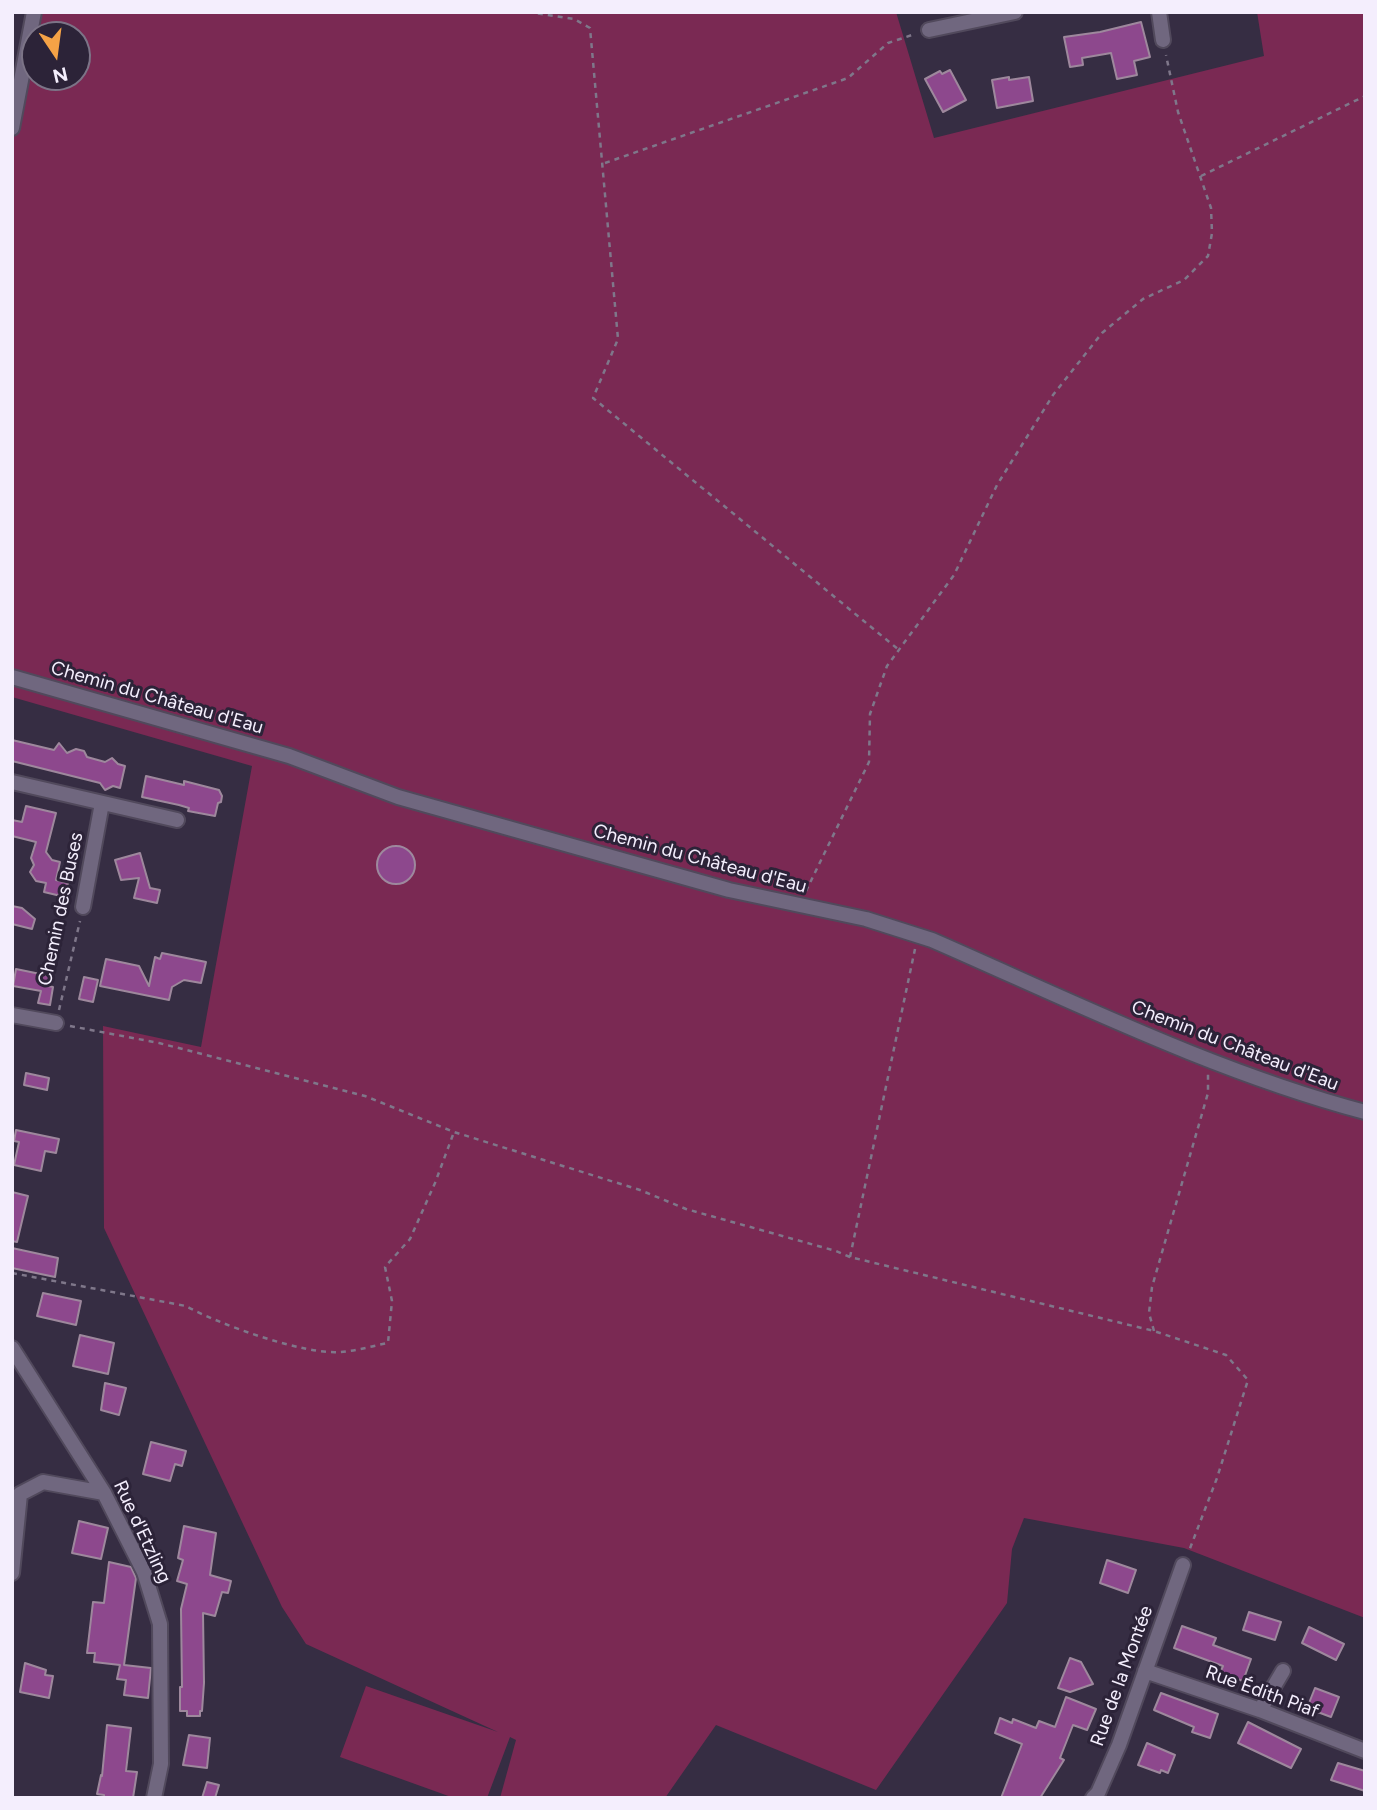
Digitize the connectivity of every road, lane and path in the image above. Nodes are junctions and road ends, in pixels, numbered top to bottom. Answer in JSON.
{"nodes":[{"id":1,"x":34,"y":12,"type":"edge"},
{"id":2,"x":528,"y":12,"type":"edge"},
{"id":3,"x":1015,"y":12,"type":"edge"},
{"id":4,"x":1159,"y":12,"type":"edge"},
{"id":5,"x":929,"y":30,"type":"joint"},
{"id":6,"x":1163,"y":40,"type":"joint"},
{"id":7,"x":1365,"y":96,"type":"edge"},
{"id":8,"x":12,"y":128,"type":"edge"},
{"id":9,"x":604,"y":164,"type":"junction"},
{"id":10,"x":1202,"y":176,"type":"junction"},
{"id":11,"x":899,"y":650,"type":"junction"},
{"id":12,"x":12,"y":677,"type":"edge"},
{"id":13,"x":12,"y":782,"type":"edge"},
{"id":14,"x":102,"y":803,"type":"junction"},
{"id":15,"x":177,"y":820,"type":"dead end"},
{"id":16,"x":800,"y":907,"type":"junction"},
{"id":17,"x":83,"y":908,"type":"joint"},
{"id":18,"x":918,"y":936,"type":"junction"},
{"id":19,"x":12,"y":1015,"type":"edge"},
{"id":20,"x":56,"y":1023,"type":"junction"},
{"id":21,"x":1207,"y":1060,"type":"junction"},
{"id":22,"x":1365,"y":1112,"type":"edge"},
{"id":23,"x":454,"y":1132,"type":"junction"},
{"id":24,"x":850,"y":1257,"type":"junction"},
{"id":25,"x":12,"y":1273,"type":"edge"},
{"id":26,"x":1154,"y":1331,"type":"junction"},
{"id":27,"x":12,"y":1348,"type":"edge"},
{"id":28,"x":104,"y":1493,"type":"junction"},
{"id":29,"x":1183,"y":1565,"type":"joint"},
{"id":30,"x":12,"y":1573,"type":"edge"},
{"id":31,"x":1145,"y":1671,"type":"junction"},
{"id":32,"x":1283,"y":1671,"type":"dead end"},
{"id":33,"x":1260,"y":1710,"type":"junction"},
{"id":34,"x":1365,"y":1751,"type":"edge"},
{"id":35,"x":154,"y":1798,"type":"edge"},
{"id":36,"x":1093,"y":1798,"type":"edge"}],
"edges":[{"from":1,"to":8,"type":"street"},
{"from":2,"to":9,"type":"path"},
{"from":3,"to":5,"type":"street"},
{"from":4,"to":6,"type":"street"},
{"from":5,"to":9,"type":"path"},
{"from":6,"to":10,"type":"path"},
{"from":7,"to":10,"type":"path"},
{"from":9,"to":11,"type":"path"},
{"from":10,"to":11,"type":"path"},
{"from":11,"to":16,"type":"path"},
{"from":12,"to":16,"type":"street","name":"Chemin du Château d'Eau"},
{"from":13,"to":14,"type":"street"},
{"from":14,"to":15,"type":"street"},
{"from":14,"to":17,"type":"street","name":"Chemin des Buses"},
{"from":16,"to":18,"type":"street","name":"Chemin du Château d'Eau"},
{"from":17,"to":20,"type":"path","name":"Chemin des Buses"},
{"from":18,"to":21,"type":"street","name":"Chemin du Château d'Eau"},
{"from":18,"to":24,"type":"path"},
{"from":19,"to":20,"type":"street"},
{"from":20,"to":23,"type":"path"},
{"from":21,"to":22,"type":"street","name":"Chemin du Château d'Eau"},
{"from":21,"to":26,"type":"path"},
{"from":23,"to":24,"type":"path"},
{"from":23,"to":25,"type":"path"},
{"from":24,"to":26,"type":"path"},
{"from":26,"to":29,"type":"path"},
{"from":27,"to":28,"type":"street","name":"Rue d'Etzling"},
{"from":28,"to":30,"type":"street"},
{"from":28,"to":35,"type":"street","name":"Rue d'Etzling"},
{"from":29,"to":31,"type":"street","name":"Rue de la Montée"},
{"from":31,"to":33,"type":"street","name":"Rue Édith Piaf"},
{"from":31,"to":36,"type":"street","name":"Rue de la Montée"},
{"from":32,"to":33,"type":"street"},
{"from":33,"to":34,"type":"street","name":"Rue Édith Piaf"}]}
